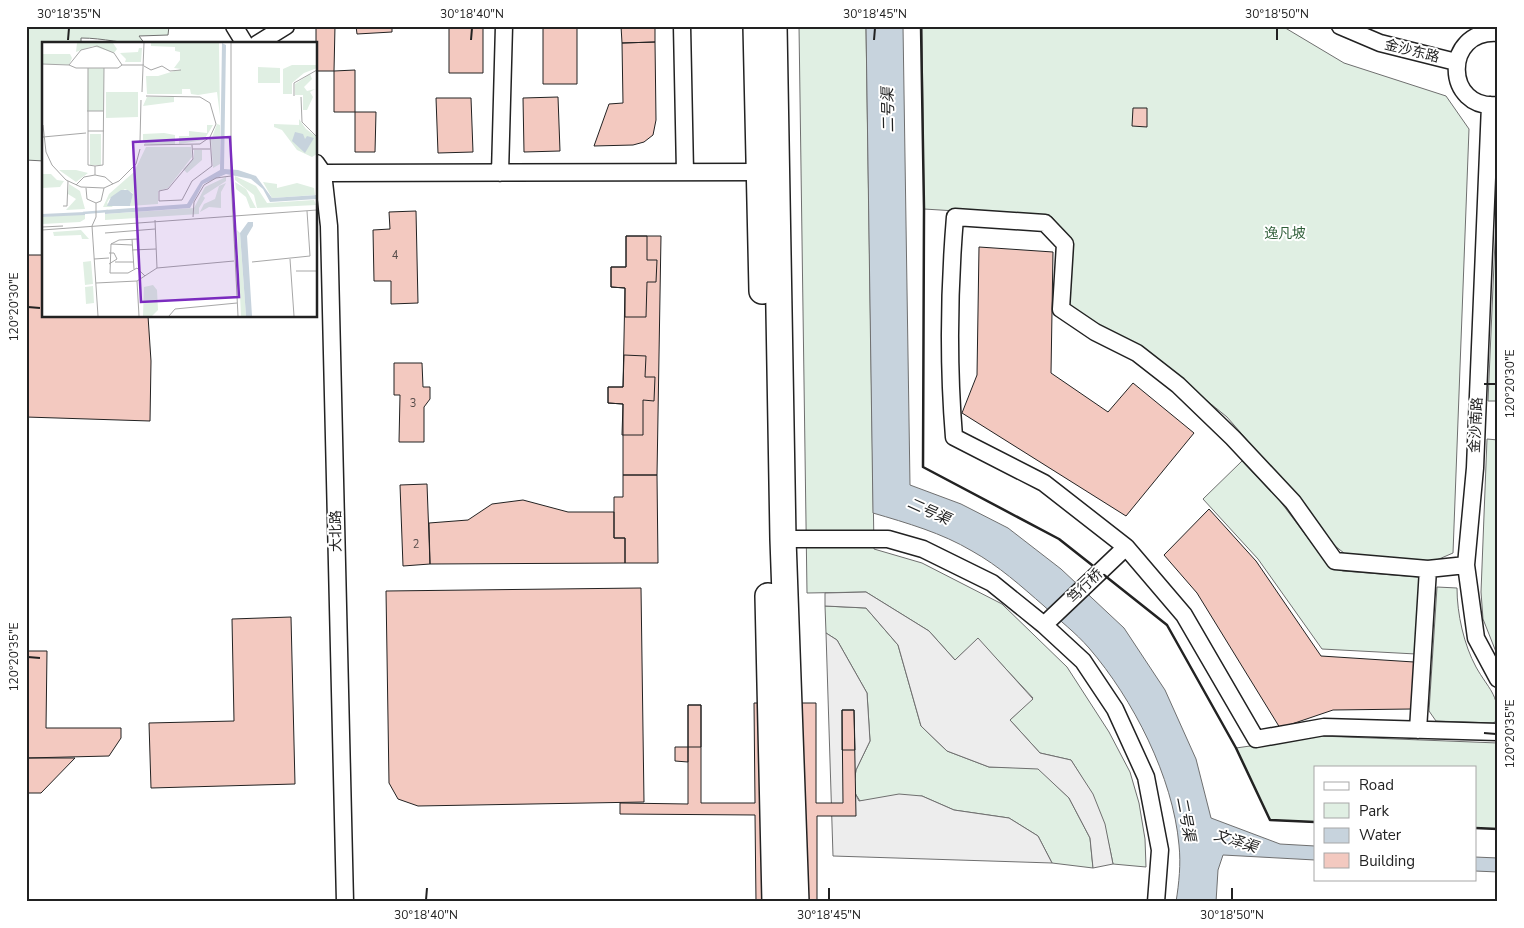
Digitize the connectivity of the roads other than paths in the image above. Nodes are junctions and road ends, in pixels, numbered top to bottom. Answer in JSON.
{"nodes":[{"id":1,"x":234,"y":26,"type":"edge"},
{"id":2,"x":286,"y":26,"type":"edge"},
{"id":3,"x":504,"y":26,"type":"edge"},
{"id":4,"x":682,"y":26,"type":"edge"},
{"id":5,"x":756,"y":26,"type":"edge"},
{"id":6,"x":774,"y":26,"type":"edge"},
{"id":7,"x":1340,"y":26,"type":"edge"},
{"id":8,"x":1498,"y":33,"type":"edge"},
{"id":9,"x":243,"y":42,"type":"edge"},
{"id":10,"x":260,"y":42,"type":"edge"},
{"id":11,"x":1456,"y":62,"type":"junction"},
{"id":12,"x":1494,"y":105,"type":"edge"},
{"id":13,"x":320,"y":168,"type":"edge"},
{"id":14,"x":500,"y":172,"type":"junction"},
{"id":15,"x":685,"y":172,"type":"junction"},
{"id":16,"x":768,"y":172,"type":"junction"},
{"id":17,"x":783,"y":540,"type":"junction"},
{"id":18,"x":1126,"y":547,"type":"junction"},
{"id":19,"x":1466,"y":566,"type":"junction"},
{"id":20,"x":1428,"y":570,"type":"junction"},
{"id":21,"x":1047,"y":623,"type":"junction"},
{"id":22,"x":1498,"y":679,"type":"edge"},
{"id":23,"x":1418,"y":730,"type":"junction"},
{"id":24,"x":1498,"y":732,"type":"edge"},
{"id":25,"x":346,"y":902,"type":"edge"},
{"id":26,"x":775,"y":902,"type":"edge"},
{"id":27,"x":796,"y":902,"type":"edge"},
{"id":28,"x":1156,"y":902,"type":"edge"}],
"edges":[{"from":1,"to":9,"type":"street"},
{"from":2,"to":10,"type":"street"},
{"from":3,"to":14,"type":"street"},
{"from":4,"to":15,"type":"street"},
{"from":5,"to":16,"type":"main road"},
{"from":6,"to":16,"type":"main road"},
{"from":7,"to":11,"type":"street","name":"金沙东路"},
{"from":8,"to":11,"type":"street"},
{"from":11,"to":12,"type":"street"},
{"from":12,"to":19,"type":"street","name":"金沙南路"},
{"from":13,"to":14,"type":"street"},
{"from":13,"to":25,"type":"street","name":"大北路"},
{"from":14,"to":15,"type":"street"},
{"from":15,"to":16,"type":"street"},
{"from":16,"to":17,"type":"main road"},
{"from":16,"to":26,"type":"main road"},
{"from":17,"to":21,"type":"street"},
{"from":17,"to":27,"type":"main road"},
{"from":18,"to":20,"type":"street"},
{"from":18,"to":21,"type":"street","name":"笃行桥"},
{"from":18,"to":23,"type":"street"},
{"from":19,"to":20,"type":"street"},
{"from":19,"to":22,"type":"street","name":"金沙南路"},
{"from":20,"to":23,"type":"street"},
{"from":21,"to":28,"type":"street"},
{"from":23,"to":24,"type":"street"}]}
